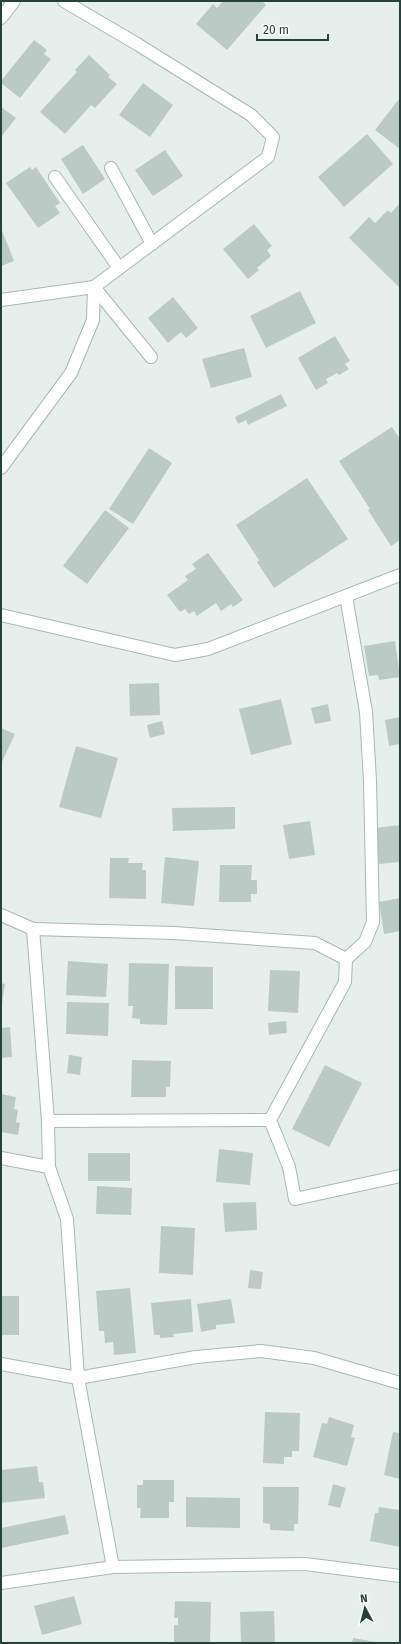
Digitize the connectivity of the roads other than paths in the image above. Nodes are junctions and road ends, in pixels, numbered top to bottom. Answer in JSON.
{"nodes":[{"id":1,"x":14,"y":1,"type":"edge"},
{"id":2,"x":64,"y":1,"type":"edge"},
{"id":3,"x":1,"y":18,"type":"edge"},
{"id":4,"x":111,"y":168,"type":"dead end"},
{"id":5,"x":55,"y":177,"type":"dead end"},
{"id":6,"x":152,"y":244,"type":"junction"},
{"id":7,"x":119,"y":268,"type":"junction"},
{"id":8,"x":94,"y":287,"type":"junction"},
{"id":9,"x":1,"y":300,"type":"edge"},
{"id":10,"x":152,"y":357,"type":"dead end"},
{"id":11,"x":1,"y":468,"type":"edge"},
{"id":12,"x":400,"y":575,"type":"edge"},
{"id":13,"x":346,"y":596,"type":"junction"},
{"id":14,"x":1,"y":615,"type":"edge"},
{"id":15,"x":1,"y":914,"type":"edge"},
{"id":16,"x":33,"y":929,"type":"junction"},
{"id":17,"x":346,"y":959,"type":"junction"},
{"id":18,"x":270,"y":1120,"type":"junction"},
{"id":19,"x":48,"y":1121,"type":"junction"},
{"id":20,"x":1,"y":1158,"type":"edge"},
{"id":21,"x":49,"y":1167,"type":"junction"},
{"id":22,"x":400,"y":1176,"type":"edge"},
{"id":23,"x":1,"y":1364,"type":"edge"},
{"id":24,"x":78,"y":1378,"type":"junction"},
{"id":25,"x":400,"y":1383,"type":"edge"},
{"id":26,"x":113,"y":1567,"type":"junction"},
{"id":27,"x":400,"y":1576,"type":"edge"},
{"id":28,"x":1,"y":1583,"type":"edge"}],
"edges":[{"from":1,"to":3,"type":"street"},
{"from":2,"to":6,"type":"street"},
{"from":4,"to":6,"type":"street"},
{"from":5,"to":7,"type":"street"},
{"from":6,"to":7,"type":"street"},
{"from":7,"to":8,"type":"street"},
{"from":8,"to":9,"type":"street"},
{"from":8,"to":10,"type":"street"},
{"from":8,"to":11,"type":"street"},
{"from":12,"to":13,"type":"street"},
{"from":13,"to":14,"type":"street"},
{"from":13,"to":17,"type":"street"},
{"from":15,"to":16,"type":"street"},
{"from":16,"to":17,"type":"street"},
{"from":16,"to":19,"type":"street"},
{"from":17,"to":18,"type":"street"},
{"from":18,"to":19,"type":"street"},
{"from":18,"to":22,"type":"street"},
{"from":19,"to":21,"type":"street"},
{"from":20,"to":21,"type":"street"},
{"from":21,"to":24,"type":"street"},
{"from":23,"to":24,"type":"street"},
{"from":24,"to":25,"type":"street"},
{"from":24,"to":26,"type":"street"},
{"from":26,"to":27,"type":"street"},
{"from":26,"to":28,"type":"street"}]}
